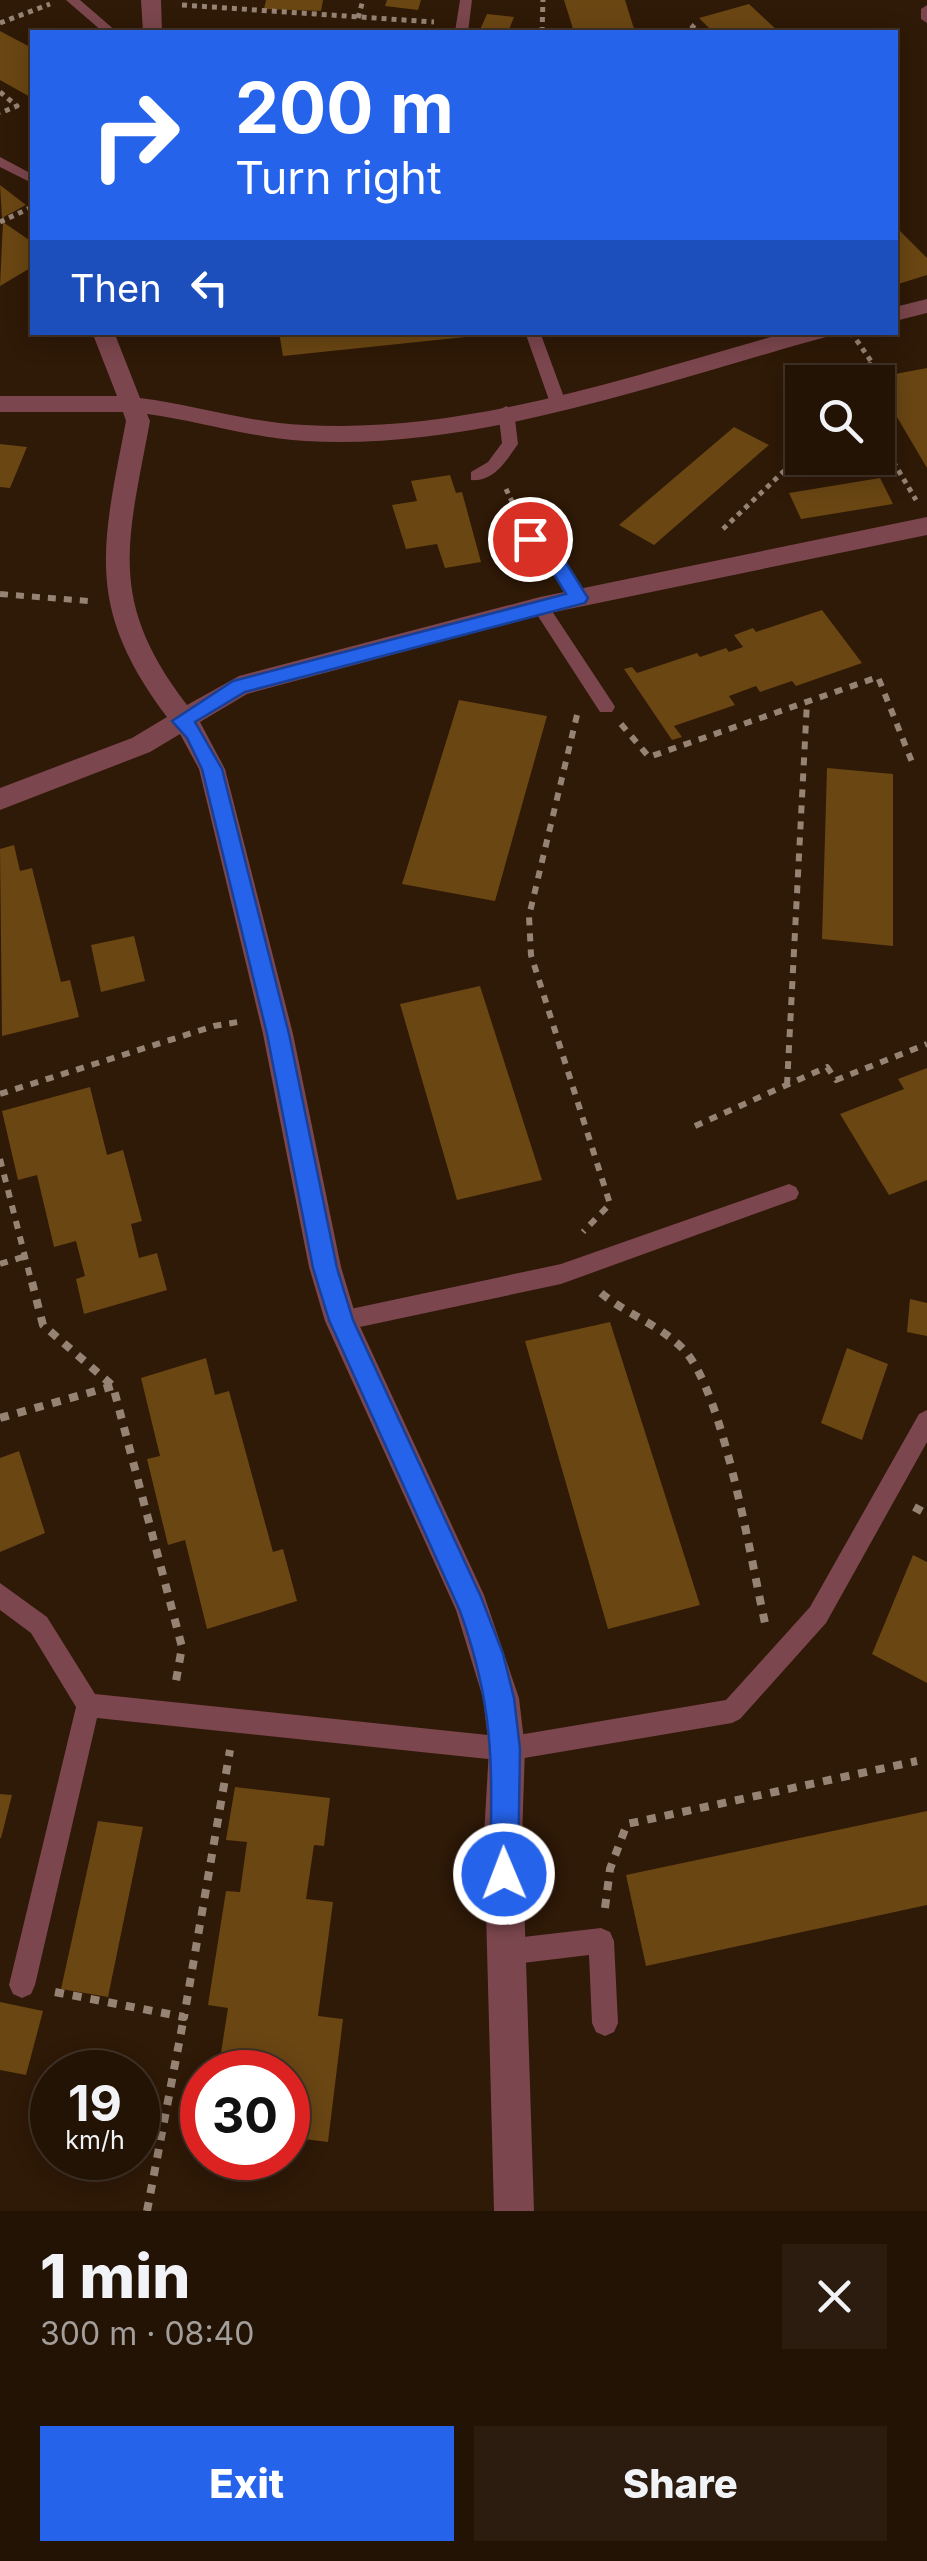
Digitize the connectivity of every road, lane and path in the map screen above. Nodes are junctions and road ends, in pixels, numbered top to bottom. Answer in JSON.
{"nodes":[{"id":1,"x":61,"y":0,"type":"edge"},
{"id":2,"x":72,"y":0,"type":"edge"},
{"id":3,"x":362,"y":0,"type":"edge"},
{"id":4,"x":466,"y":0,"type":"edge"},
{"id":5,"x":542,"y":0,"type":"edge"},
{"id":6,"x":151,"y":1,"type":"edge"},
{"id":7,"x":927,"y":9,"type":"edge"},
{"id":8,"x":358,"y":18,"type":"junction"},
{"id":9,"x":927,"y":19,"type":"edge"},
{"id":10,"x":0,"y":23,"type":"edge"},
{"id":11,"x":691,"y":25,"type":"dead end"},
{"id":12,"x":462,"y":28,"type":"edge"},
{"id":13,"x":108,"y":30,"type":"edge"},
{"id":14,"x":153,"y":30,"type":"edge"},
{"id":15,"x":542,"y":30,"type":"edge"},
{"id":16,"x":696,"y":30,"type":"edge"},
{"id":17,"x":0,"y":92,"type":"edge"},
{"id":18,"x":0,"y":112,"type":"edge"},
{"id":19,"x":0,"y":161,"type":"edge"},
{"id":20,"x":30,"y":177,"type":"edge"},
{"id":21,"x":30,"y":207,"type":"edge"},
{"id":22,"x":0,"y":222,"type":"edge"},
{"id":23,"x":927,"y":306,"type":"edge"},
{"id":24,"x":898,"y":313,"type":"edge"},
{"id":25,"x":104,"y":335,"type":"edge"},
{"id":26,"x":533,"y":335,"type":"edge"},
{"id":27,"x":806,"y":335,"type":"edge"},
{"id":28,"x":853,"y":335,"type":"edge"},
{"id":29,"x":869,"y":365,"type":"edge"},
{"id":30,"x":556,"y":400,"type":"junction"},
{"id":31,"x":0,"y":404,"type":"edge"},
{"id":32,"x":134,"y":405,"type":"junction"},
{"id":33,"x":506,"y":411,"type":"junction"},
{"id":34,"x":494,"y":466,"type":"junction"},
{"id":35,"x":895,"y":467,"type":"edge"},
{"id":36,"x":785,"y":470,"type":"edge"},
{"id":37,"x":477,"y":476,"type":"dead end"},
{"id":38,"x":922,"y":514,"type":"edge"},
{"id":39,"x":723,"y":529,"type":"dead end"},
{"id":40,"x":530,"y":539,"type":"junction"},
{"id":41,"x":503,"y":541,"type":"dead end"},
{"id":42,"x":0,"y":594,"type":"edge"},
{"id":43,"x":578,"y":598,"type":"junction"},
{"id":44,"x":120,"y":604,"type":"junction"},
{"id":45,"x":540,"y":606,"type":"junction"},
{"id":46,"x":807,"y":702,"type":"junction"},
{"id":47,"x":606,"y":706,"type":"junction"},
{"id":48,"x":182,"y":721,"type":"junction"},
{"id":49,"x":914,"y":767,"type":"dead end"},
{"id":50,"x":0,"y":799,"type":"edge"},
{"id":51,"x":274,"y":1016,"type":"junction"},
{"id":52,"x":927,"y":1044,"type":"edge"},
{"id":53,"x":787,"y":1085,"type":"junction"},
{"id":54,"x":0,"y":1094,"type":"edge"},
{"id":55,"x":696,"y":1126,"type":"dead end"},
{"id":56,"x":0,"y":1159,"type":"edge"},
{"id":57,"x":789,"y":1194,"type":"dead end"},
{"id":58,"x":26,"y":1256,"type":"junction"},
{"id":59,"x":0,"y":1264,"type":"edge"},
{"id":60,"x":588,"y":1264,"type":"junction"},
{"id":61,"x":341,"y":1320,"type":"junction"},
{"id":62,"x":113,"y":1386,"type":"junction"},
{"id":63,"x":0,"y":1418,"type":"edge"},
{"id":64,"x":927,"y":1421,"type":"edge"},
{"id":65,"x":0,"y":1595,"type":"edge"},
{"id":66,"x":774,"y":1663,"type":"junction"},
{"id":67,"x":88,"y":1705,"type":"junction"},
{"id":68,"x":170,"y":1714,"type":"junction"},
{"id":69,"x":235,"y":1720,"type":"junction"},
{"id":70,"x":506,"y":1749,"type":"junction"},
{"id":71,"x":917,"y":1761,"type":"dead end"},
{"id":72,"x":601,"y":1942,"type":"junction"},
{"id":73,"x":506,"y":1952,"type":"junction"},
{"id":74,"x":22,"y":1985,"type":"joint"},
{"id":75,"x":184,"y":2018,"type":"junction"},
{"id":76,"x":606,"y":2023,"type":"dead end"},
{"id":77,"x":148,"y":2211,"type":"edge"},
{"id":78,"x":514,"y":2211,"type":"edge"}],
"edges":[{"from":1,"to":10,"type":"path"},
{"from":2,"to":13,"type":"lane"},
{"from":3,"to":8,"type":"path"},
{"from":4,"to":12,"type":"lane"},
{"from":5,"to":15,"type":"path"},
{"from":6,"to":8,"type":"path"},
{"from":6,"to":14,"type":"street"},
{"from":7,"to":9,"type":"lane"},
{"from":8,"to":12,"type":"path"},
{"from":11,"to":16,"type":"path"},
{"from":17,"to":18,"type":"path"},
{"from":19,"to":20,"type":"lane"},
{"from":21,"to":22,"type":"path"},
{"from":23,"to":24,"type":"street"},
{"from":25,"to":32,"type":"street"},
{"from":26,"to":30,"type":"lane"},
{"from":27,"to":30,"type":"street"},
{"from":28,"to":29,"type":"path"},
{"from":30,"to":33,"type":"street"},
{"from":31,"to":32,"type":"street"},
{"from":32,"to":33,"type":"street"},
{"from":32,"to":44,"type":"street"},
{"from":33,"to":34,"type":"lane"},
{"from":34,"to":37,"type":"lane"},
{"from":34,"to":40,"type":"path"},
{"from":35,"to":38,"type":"path"},
{"from":36,"to":39,"type":"path"},
{"from":38,"to":43,"type":"street"},
{"from":40,"to":41,"type":"lane"},
{"from":40,"to":43,"type":"lane"},
{"from":42,"to":44,"type":"path"},
{"from":43,"to":45,"type":"street"},
{"from":44,"to":48,"type":"street"},
{"from":45,"to":47,"type":"lane"},
{"from":45,"to":48,"type":"street"},
{"from":46,"to":47,"type":"path"},
{"from":46,"to":49,"type":"path"},
{"from":46,"to":53,"type":"path"},
{"from":47,"to":60,"type":"path"},
{"from":48,"to":50,"type":"street"},
{"from":48,"to":51,"type":"street"},
{"from":51,"to":54,"type":"path"},
{"from":51,"to":61,"type":"street"},
{"from":52,"to":53,"type":"path"},
{"from":53,"to":55,"type":"path"},
{"from":56,"to":58,"type":"path"},
{"from":57,"to":60,"type":"lane"},
{"from":58,"to":59,"type":"path"},
{"from":58,"to":62,"type":"path"},
{"from":60,"to":61,"type":"lane"},
{"from":60,"to":66,"type":"path"},
{"from":61,"to":70,"type":"street"},
{"from":62,"to":63,"type":"path"},
{"from":62,"to":68,"type":"path"},
{"from":64,"to":66,"type":"lane"},
{"from":65,"to":67,"type":"lane"},
{"from":66,"to":70,"type":"lane"},
{"from":67,"to":68,"type":"lane"},
{"from":67,"to":74,"type":"lane"},
{"from":68,"to":69,"type":"lane"},
{"from":69,"to":70,"type":"lane"},
{"from":69,"to":75,"type":"path"},
{"from":70,"to":73,"type":"street"},
{"from":71,"to":72,"type":"path"},
{"from":72,"to":73,"type":"lane"},
{"from":72,"to":76,"type":"lane"},
{"from":73,"to":78,"type":"street"},
{"from":74,"to":75,"type":"path"},
{"from":75,"to":77,"type":"path"}]}
